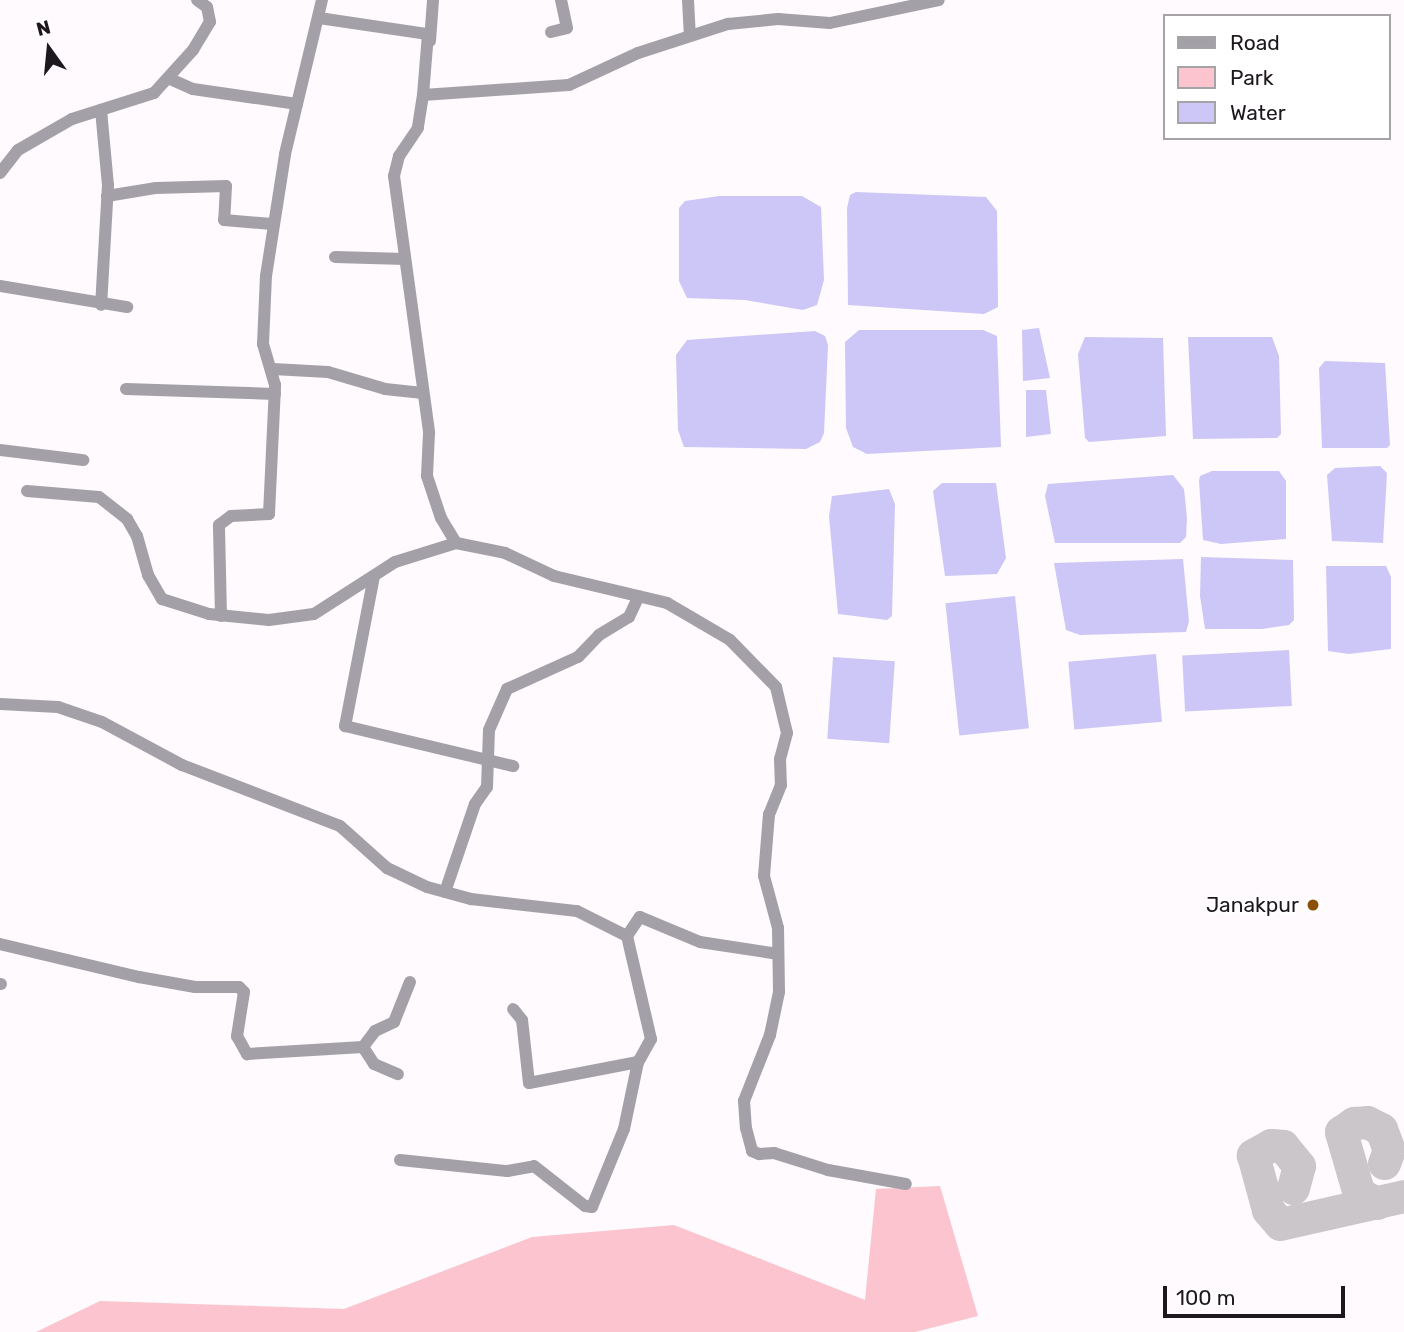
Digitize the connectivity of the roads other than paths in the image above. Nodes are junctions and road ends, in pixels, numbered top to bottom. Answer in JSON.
{"nodes":[{"id":1,"x":197,"y":0,"type":"edge"},
{"id":2,"x":322,"y":0,"type":"edge"},
{"id":3,"x":433,"y":0,"type":"edge"},
{"id":4,"x":561,"y":0,"type":"edge"},
{"id":5,"x":688,"y":0,"type":"edge"},
{"id":6,"x":939,"y":0,"type":"edge"},
{"id":7,"x":318,"y":18,"type":"junction"},
{"id":8,"x":551,"y":32,"type":"dead end"},
{"id":9,"x":690,"y":35,"type":"junction"},
{"id":10,"x":430,"y":41,"type":"junction"},
{"id":11,"x":168,"y":78,"type":"junction"},
{"id":12,"x":423,"y":95,"type":"junction"},
{"id":13,"x":297,"y":104,"type":"junction"},
{"id":14,"x":101,"y":110,"type":"junction"},
{"id":15,"x":0,"y":173,"type":"edge"},
{"id":16,"x":107,"y":196,"type":"junction"},
{"id":17,"x":272,"y":224,"type":"junction"},
{"id":18,"x":335,"y":257,"type":"dead end"},
{"id":19,"x":405,"y":259,"type":"junction"},
{"id":20,"x":0,"y":286,"type":"edge"},
{"id":21,"x":101,"y":305,"type":"junction"},
{"id":22,"x":127,"y":307,"type":"dead end"},
{"id":23,"x":273,"y":369,"type":"junction"},
{"id":24,"x":126,"y":389,"type":"dead end"},
{"id":25,"x":423,"y":393,"type":"junction"},
{"id":26,"x":275,"y":394,"type":"junction"},
{"id":27,"x":0,"y":450,"type":"edge"},
{"id":28,"x":83,"y":460,"type":"dead end"},
{"id":29,"x":27,"y":491,"type":"dead end"},
{"id":30,"x":456,"y":543,"type":"junction"},
{"id":31,"x":374,"y":576,"type":"junction"},
{"id":32,"x":639,"y":596,"type":"junction"},
{"id":33,"x":221,"y":615,"type":"junction"},
{"id":34,"x":0,"y":704,"type":"edge"},
{"id":35,"x":486,"y":762,"type":"junction"},
{"id":36,"x":513,"y":766,"type":"dead end"},
{"id":37,"x":445,"y":892,"type":"junction"},
{"id":38,"x":627,"y":936,"type":"junction"},
{"id":39,"x":0,"y":944,"type":"edge"},
{"id":40,"x":778,"y":954,"type":"junction"},
{"id":41,"x":410,"y":982,"type":"dead end"},
{"id":42,"x":513,"y":1009,"type":"dead end"},
{"id":43,"x":363,"y":1047,"type":"junction"},
{"id":44,"x":638,"y":1062,"type":"junction"},
{"id":45,"x":398,"y":1074,"type":"dead end"},
{"id":46,"x":400,"y":1160,"type":"dead end"},
{"id":47,"x":906,"y":1184,"type":"dead end"}],
"edges":[{"from":1,"to":11,"type":"street"},
{"from":2,"to":7,"type":"street"},
{"from":3,"to":10,"type":"street"},
{"from":4,"to":8,"type":"street"},
{"from":5,"to":9,"type":"street"},
{"from":6,"to":9,"type":"street"},
{"from":7,"to":10,"type":"street"},
{"from":7,"to":13,"type":"street"},
{"from":9,"to":12,"type":"street"},
{"from":10,"to":12,"type":"street"},
{"from":11,"to":13,"type":"street"},
{"from":11,"to":14,"type":"street"},
{"from":12,"to":19,"type":"street"},
{"from":13,"to":17,"type":"street"},
{"from":14,"to":15,"type":"street"},
{"from":14,"to":16,"type":"street"},
{"from":16,"to":17,"type":"street"},
{"from":16,"to":21,"type":"street"},
{"from":17,"to":23,"type":"street"},
{"from":18,"to":19,"type":"street"},
{"from":19,"to":25,"type":"street"},
{"from":20,"to":21,"type":"street"},
{"from":21,"to":22,"type":"street"},
{"from":23,"to":25,"type":"street"},
{"from":23,"to":26,"type":"street"},
{"from":24,"to":26,"type":"street"},
{"from":25,"to":30,"type":"street"},
{"from":26,"to":33,"type":"street"},
{"from":27,"to":28,"type":"street"},
{"from":29,"to":33,"type":"street"},
{"from":30,"to":31,"type":"street"},
{"from":30,"to":32,"type":"street"},
{"from":31,"to":33,"type":"street"},
{"from":31,"to":35,"type":"street"},
{"from":32,"to":35,"type":"street"},
{"from":32,"to":40,"type":"street"},
{"from":34,"to":37,"type":"street"},
{"from":35,"to":36,"type":"street"},
{"from":35,"to":37,"type":"street"},
{"from":37,"to":38,"type":"street"},
{"from":38,"to":40,"type":"street"},
{"from":38,"to":44,"type":"street"},
{"from":39,"to":43,"type":"street"},
{"from":40,"to":47,"type":"street"},
{"from":41,"to":43,"type":"street"},
{"from":42,"to":44,"type":"street"},
{"from":43,"to":45,"type":"street"},
{"from":44,"to":46,"type":"street"}]}
